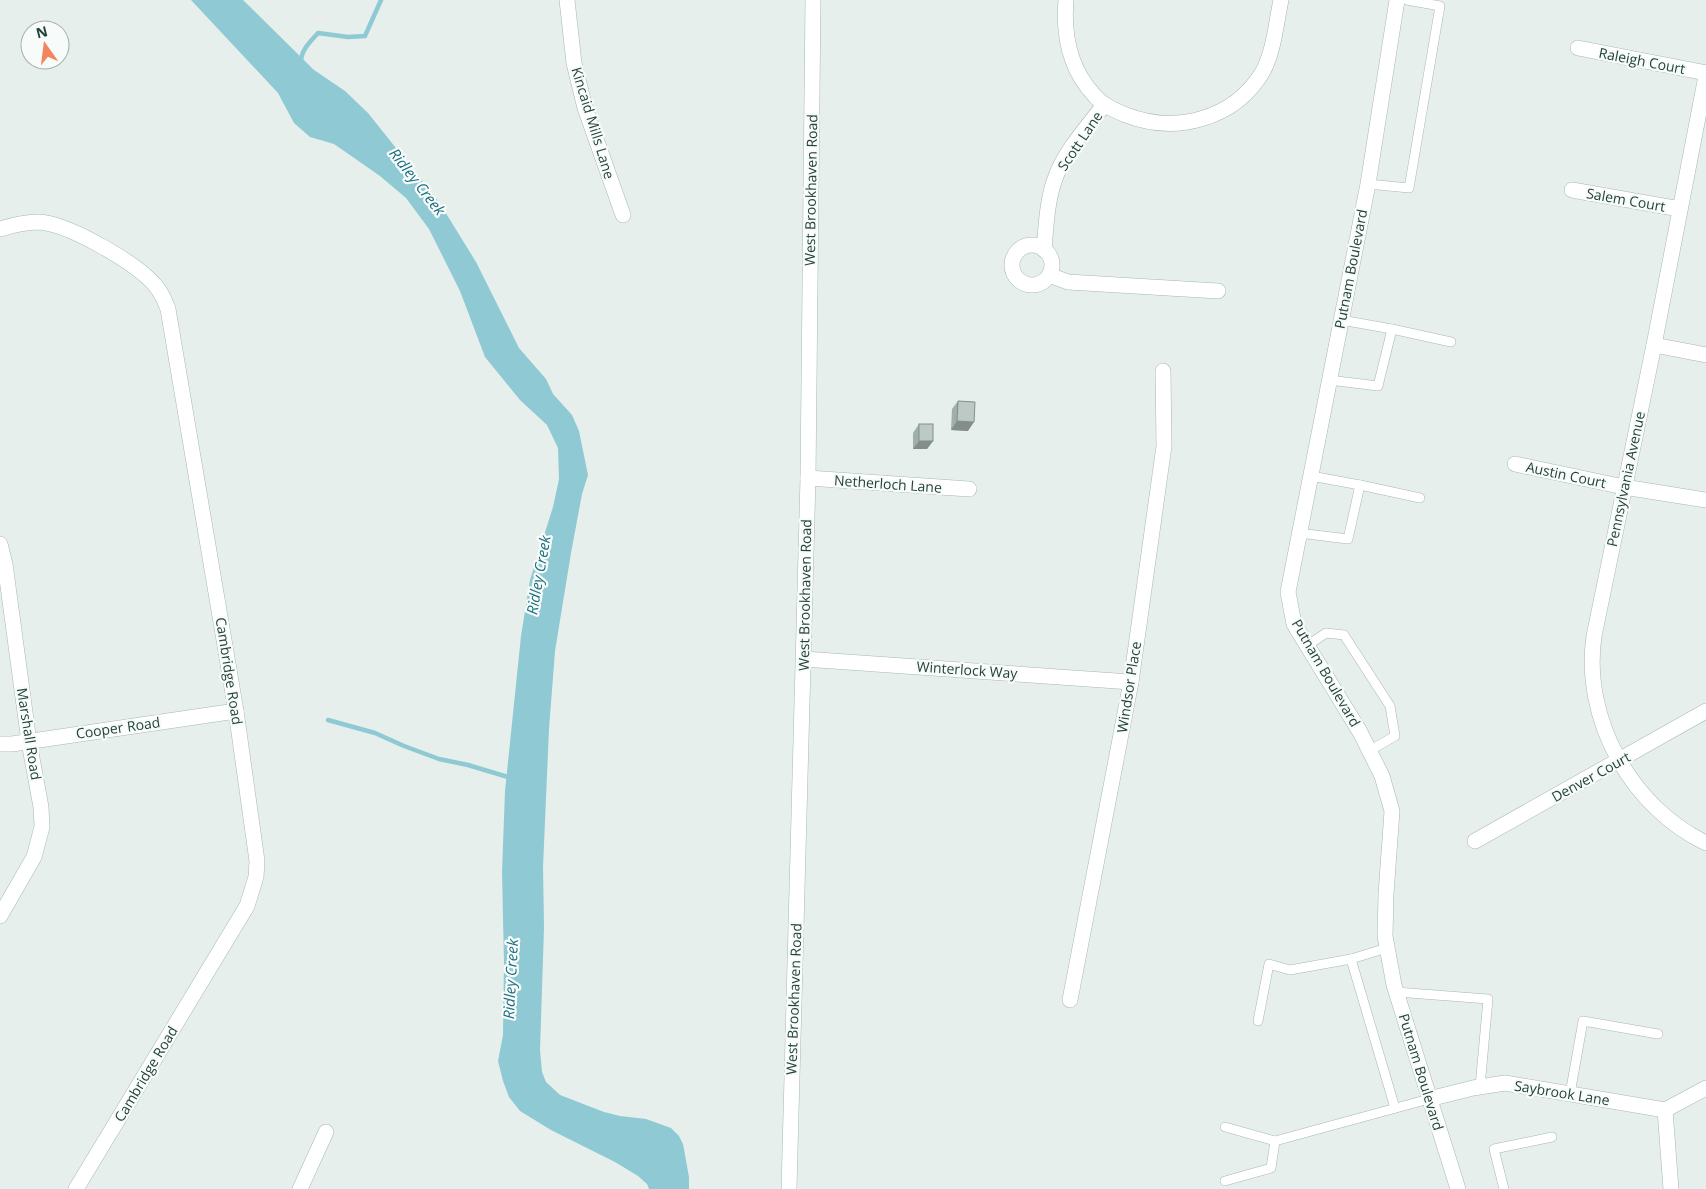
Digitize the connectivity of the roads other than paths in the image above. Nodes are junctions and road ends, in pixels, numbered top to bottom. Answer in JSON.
{"nodes":[{"id":1,"x":567,"y":0,"type":"edge"},
{"id":2,"x":813,"y":0,"type":"edge"},
{"id":3,"x":1066,"y":0,"type":"edge"},
{"id":4,"x":1281,"y":0,"type":"edge"},
{"id":5,"x":1397,"y":0,"type":"edge"},
{"id":6,"x":1407,"y":0,"type":"edge"},
{"id":7,"x":1578,"y":48,"type":"dead end"},
{"id":8,"x":1706,"y":74,"type":"edge"},
{"id":9,"x":1104,"y":105,"type":"junction"},
{"id":10,"x":1700,"y":141,"type":"edge"},
{"id":11,"x":1368,"y":184,"type":"junction"},
{"id":12,"x":1572,"y":190,"type":"dead end"},
{"id":13,"x":1680,"y":209,"type":"junction"},
{"id":14,"x":623,"y":215,"type":"dead end"},
{"id":15,"x":0,"y":229,"type":"edge"},
{"id":16,"x":1044,"y":250,"type":"junction"},
{"id":17,"x":1049,"y":275,"type":"junction"},
{"id":18,"x":1218,"y":291,"type":"dead end"},
{"id":19,"x":1341,"y":320,"type":"junction"},
{"id":20,"x":1392,"y":329,"type":"junction"},
{"id":21,"x":1451,"y":342,"type":"dead end"},
{"id":22,"x":1654,"y":345,"type":"junction"},
{"id":23,"x":1706,"y":354,"type":"edge"},
{"id":24,"x":1163,"y":371,"type":"dead end"},
{"id":25,"x":1329,"y":380,"type":"junction"},
{"id":26,"x":1515,"y":464,"type":"dead end"},
{"id":27,"x":1311,"y":476,"type":"junction"},
{"id":28,"x":808,"y":478,"type":"junction"},
{"id":29,"x":1360,"y":486,"type":"junction"},
{"id":30,"x":1624,"y":486,"type":"junction"},
{"id":31,"x":968,"y":489,"type":"dead end"},
{"id":32,"x":1420,"y":498,"type":"dead end"},
{"id":33,"x":1706,"y":500,"type":"edge"},
{"id":34,"x":1299,"y":533,"type":"junction"},
{"id":35,"x":0,"y":544,"type":"edge"},
{"id":36,"x":1308,"y":646,"type":"junction"},
{"id":37,"x":804,"y":659,"type":"junction"},
{"id":38,"x":1131,"y":682,"type":"junction"},
{"id":39,"x":236,"y":711,"type":"junction"},
{"id":40,"x":1706,"y":711,"type":"edge"},
{"id":41,"x":29,"y":742,"type":"junction"},
{"id":42,"x":0,"y":744,"type":"edge"},
{"id":43,"x":1369,"y":751,"type":"junction"},
{"id":44,"x":1619,"y":761,"type":"junction"},
{"id":45,"x":1475,"y":841,"type":"dead end"},
{"id":46,"x":1706,"y":843,"type":"edge"},
{"id":47,"x":0,"y":916,"type":"edge"},
{"id":48,"x":1387,"y":948,"type":"junction"},
{"id":49,"x":1350,"y":959,"type":"junction"},
{"id":50,"x":1396,"y":992,"type":"junction"},
{"id":51,"x":1070,"y":1000,"type":"dead end"},
{"id":52,"x":1258,"y":1022,"type":"dead end"},
{"id":53,"x":1658,"y":1034,"type":"dead end"},
{"id":54,"x":1480,"y":1087,"type":"junction"},
{"id":55,"x":1706,"y":1088,"type":"edge"},
{"id":56,"x":1570,"y":1094,"type":"junction"},
{"id":57,"x":1429,"y":1099,"type":"junction"},
{"id":58,"x":1395,"y":1108,"type":"junction"},
{"id":59,"x":1665,"y":1110,"type":"junction"},
{"id":60,"x":1225,"y":1127,"type":"dead end"},
{"id":61,"x":326,"y":1132,"type":"dead end"},
{"id":62,"x":1552,"y":1137,"type":"dead end"},
{"id":63,"x":1274,"y":1141,"type":"junction"},
{"id":64,"x":1225,"y":1181,"type":"dead end"},
{"id":65,"x":76,"y":1189,"type":"edge"},
{"id":66,"x":300,"y":1189,"type":"edge"},
{"id":67,"x":789,"y":1189,"type":"edge"},
{"id":68,"x":1458,"y":1189,"type":"edge"},
{"id":69,"x":1504,"y":1189,"type":"edge"},
{"id":70,"x":1671,"y":1189,"type":"edge"}],
"edges":[{"from":1,"to":14,"type":"street","name":"Kincaid Mills Lane"},
{"from":2,"to":28,"type":"street","name":"West Brookhaven Road"},
{"from":3,"to":9,"type":"street"},
{"from":4,"to":9,"type":"street","name":"Scott Lane"},
{"from":5,"to":11,"type":"street","name":"Putnam Boulevard"},
{"from":6,"to":11,"type":"lane"},
{"from":7,"to":8,"type":"street","name":"Raleigh Court"},
{"from":8,"to":10,"type":"street","name":"Pennsylvania Avenue"},
{"from":9,"to":16,"type":"street","name":"Scott Lane"},
{"from":10,"to":13,"type":"street","name":"Pennsylvania Avenue"},
{"from":11,"to":19,"type":"street","name":"Putnam Boulevard"},
{"from":12,"to":13,"type":"street","name":"Salem Court"},
{"from":13,"to":22,"type":"street","name":"Pennsylvania Avenue"},
{"from":15,"to":39,"type":"street","name":"Cambridge Road"},
{"from":16,"to":17,"type":"street","name":"Scott Lane"},
{"from":16,"to":17,"type":"street"},
{"from":17,"to":18,"type":"street"},
{"from":19,"to":20,"type":"lane"},
{"from":19,"to":25,"type":"street","name":"Putnam Boulevard"},
{"from":20,"to":21,"type":"lane"},
{"from":20,"to":25,"type":"lane"},
{"from":22,"to":23,"type":"street"},
{"from":22,"to":30,"type":"street","name":"Pennsylvania Avenue"},
{"from":24,"to":38,"type":"street","name":"Windsor Place"},
{"from":25,"to":27,"type":"street","name":"Putnam Boulevard"},
{"from":26,"to":30,"type":"street","name":"Austin Court"},
{"from":27,"to":29,"type":"lane"},
{"from":27,"to":34,"type":"street","name":"Putnam Boulevard"},
{"from":28,"to":31,"type":"street","name":"Netherloch Lane"},
{"from":28,"to":37,"type":"street","name":"West Brookhaven Road"},
{"from":29,"to":32,"type":"lane"},
{"from":29,"to":34,"type":"lane"},
{"from":30,"to":33,"type":"street","name":"Austin Court"},
{"from":30,"to":44,"type":"street","name":"Pennsylvania Avenue"},
{"from":34,"to":36,"type":"street","name":"Putnam Boulevard"},
{"from":35,"to":41,"type":"street","name":"Marshall Road"},
{"from":36,"to":43,"type":"street","name":"Putnam Boulevard"},
{"from":36,"to":43,"type":"lane"},
{"from":37,"to":38,"type":"street","name":"Winterlock Way"},
{"from":37,"to":67,"type":"street","name":"West Brookhaven Road"},
{"from":38,"to":51,"type":"street","name":"Windsor Place"},
{"from":39,"to":41,"type":"street","name":"Cooper Road"},
{"from":39,"to":65,"type":"street","name":"Cambridge Road"},
{"from":40,"to":44,"type":"street","name":"Denver Court"},
{"from":41,"to":42,"type":"street","name":"Cooper Road"},
{"from":41,"to":47,"type":"street","name":"Marshall Road"},
{"from":43,"to":48,"type":"street","name":"Putnam Boulevard"},
{"from":44,"to":45,"type":"street","name":"Denver Court"},
{"from":44,"to":46,"type":"street","name":"Pennsylvania Avenue"},
{"from":48,"to":49,"type":"lane"},
{"from":48,"to":50,"type":"street","name":"Putnam Boulevard"},
{"from":49,"to":52,"type":"lane"},
{"from":49,"to":58,"type":"lane"},
{"from":50,"to":54,"type":"lane"},
{"from":50,"to":57,"type":"street","name":"Putnam Boulevard"},
{"from":53,"to":56,"type":"lane"},
{"from":54,"to":56,"type":"street","name":"Saybrook Lane"},
{"from":54,"to":57,"type":"street","name":"Saybrook Lane"},
{"from":55,"to":59,"type":"street"},
{"from":56,"to":59,"type":"street","name":"Saybrook Lane"},
{"from":57,"to":58,"type":"lane"},
{"from":57,"to":68,"type":"street","name":"Putnam Boulevard"},
{"from":58,"to":63,"type":"lane"},
{"from":59,"to":70,"type":"street"},
{"from":60,"to":63,"type":"lane"},
{"from":61,"to":66,"type":"street"},
{"from":62,"to":69,"type":"lane"},
{"from":63,"to":64,"type":"lane"}]}
